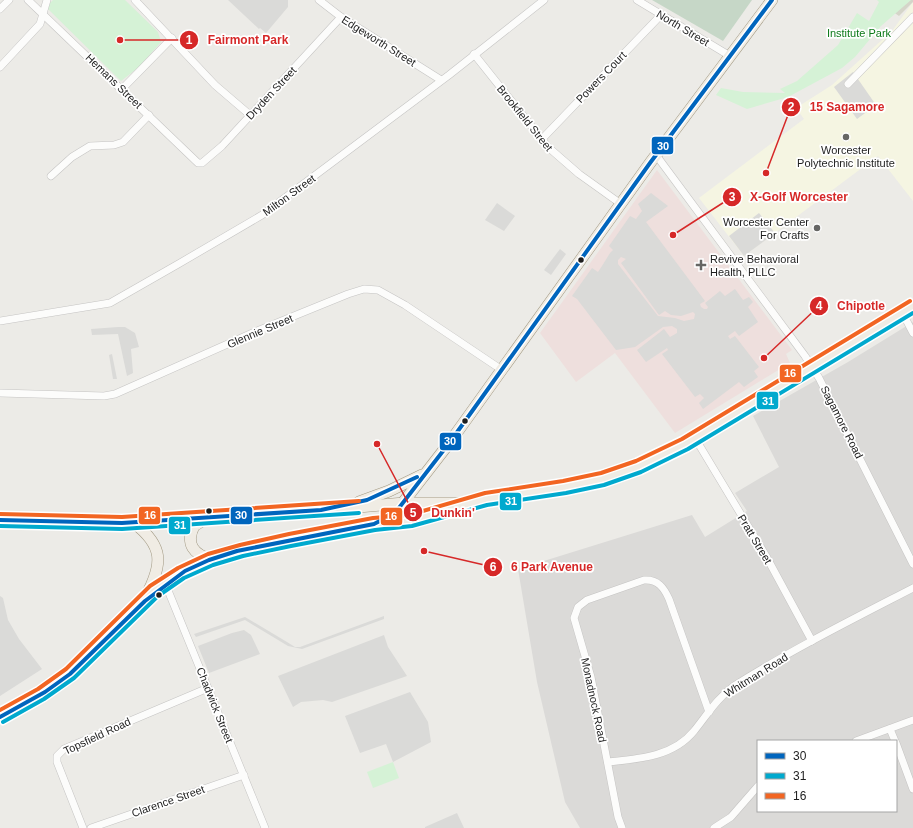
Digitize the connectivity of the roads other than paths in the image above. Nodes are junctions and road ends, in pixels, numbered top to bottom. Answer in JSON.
{"nodes":[{"id":1,"x":9,"y":0,"type":"edge"},
{"id":2,"x":28,"y":0,"type":"edge"},
{"id":3,"x":47,"y":0,"type":"edge"},
{"id":4,"x":135,"y":0,"type":"edge"},
{"id":5,"x":319,"y":0,"type":"edge"},
{"id":6,"x":544,"y":0,"type":"edge"},
{"id":7,"x":637,"y":0,"type":"edge"},
{"id":8,"x":772,"y":0,"type":"edge"},
{"id":9,"x":0,"y":9,"type":"edge"},
{"id":10,"x":42,"y":13,"type":"junction"},
{"id":11,"x":661,"y":15,"type":"junction"},
{"id":12,"x":341,"y":17,"type":"junction"},
{"id":13,"x":913,"y":17,"type":"edge"},
{"id":14,"x":172,"y":38,"type":"junction"},
{"id":15,"x":474,"y":54,"type":"junction"},
{"id":16,"x":730,"y":56,"type":"junction"},
{"id":17,"x":0,"y":67,"type":"edge"},
{"id":18,"x":441,"y":80,"type":"junction"},
{"id":19,"x":848,"y":84,"type":"dead end"},
{"id":20,"x":122,"y":89,"type":"junction"},
{"id":21,"x":149,"y":115,"type":"junction"},
{"id":22,"x":250,"y":115,"type":"junction"},
{"id":23,"x":541,"y":140,"type":"junction"},
{"id":24,"x":656,"y":155,"type":"junction"},
{"id":25,"x":198,"y":163,"type":"joint"},
{"id":26,"x":51,"y":176,"type":"dead end"},
{"id":27,"x":621,"y":204,"type":"junction"},
{"id":28,"x":913,"y":306,"type":"edge"},
{"id":29,"x":902,"y":312,"type":"junction"},
{"id":30,"x":0,"y":321,"type":"edge"},
{"id":31,"x":913,"y":333,"type":"edge"},
{"id":32,"x":812,"y":367,"type":"junction"},
{"id":33,"x":502,"y":370,"type":"junction"},
{"id":34,"x":0,"y":393,"type":"edge"},
{"id":35,"x":695,"y":438,"type":"junction"},
{"id":36,"x":425,"y":474,"type":"junction"},
{"id":37,"x":404,"y":503,"type":"junction"},
{"id":38,"x":468,"y":503,"type":"junction"},
{"id":39,"x":321,"y":510,"type":"junction"},
{"id":40,"x":208,"y":518,"type":"junction"},
{"id":41,"x":0,"y":520,"type":"edge"},
{"id":42,"x":134,"y":523,"type":"junction"},
{"id":43,"x":374,"y":524,"type":"junction"},
{"id":44,"x":211,"y":558,"type":"junction"},
{"id":45,"x":913,"y":564,"type":"edge"},
{"id":46,"x":165,"y":583,"type":"junction"},
{"id":47,"x":913,"y":588,"type":"edge"},
{"id":48,"x":143,"y":602,"type":"junction"},
{"id":49,"x":812,"y":641,"type":"junction"},
{"id":50,"x":208,"y":688,"type":"junction"},
{"id":51,"x":708,"y":712,"type":"junction"},
{"id":52,"x":0,"y":717,"type":"edge"},
{"id":53,"x":913,"y":720,"type":"edge"},
{"id":54,"x":890,"y":729,"type":"junction"},
{"id":55,"x":859,"y":740,"type":"edge"},
{"id":56,"x":895,"y":740,"type":"edge"},
{"id":57,"x":897,"y":745,"type":"edge"},
{"id":58,"x":608,"y":762,"type":"junction"},
{"id":59,"x":244,"y":775,"type":"junction"},
{"id":60,"x":757,"y":787,"type":"edge"},
{"id":61,"x":913,"y":789,"type":"edge"},
{"id":62,"x":83,"y":828,"type":"edge"},
{"id":63,"x":92,"y":828,"type":"edge"},
{"id":64,"x":265,"y":828,"type":"edge"},
{"id":65,"x":622,"y":828,"type":"edge"},
{"id":66,"x":714,"y":828,"type":"edge"}],
"edges":[{"from":1,"to":9,"type":"street"},
{"from":2,"to":10,"type":"street","name":"Hemans Street"},
{"from":3,"to":10,"type":"street"},
{"from":4,"to":14,"type":"street"},
{"from":5,"to":12,"type":"street","name":"Edgeworth Street"},
{"from":6,"to":15,"type":"street","name":"Milton Street"},
{"from":7,"to":11,"type":"street","name":"North Street"},
{"from":8,"to":16,"type":"main road"},
{"from":10,"to":17,"type":"street"},
{"from":10,"to":20,"type":"street","name":"Hemans Street"},
{"from":11,"to":16,"type":"street","name":"North Street"},
{"from":11,"to":23,"type":"street","name":"Powers Court"},
{"from":12,"to":18,"type":"street","name":"Edgeworth Street"},
{"from":12,"to":22,"type":"street","name":"Dryden Street"},
{"from":13,"to":19,"type":"street"},
{"from":14,"to":20,"type":"street"},
{"from":14,"to":22,"type":"street"},
{"from":15,"to":18,"type":"street","name":"Milton Street"},
{"from":15,"to":23,"type":"street","name":"Brookfield Street"},
{"from":16,"to":24,"type":"main road"},
{"from":18,"to":30,"type":"street","name":"Milton Street"},
{"from":20,"to":21,"type":"street","name":"Hemans Street"},
{"from":21,"to":25,"type":"street","name":"Hemans Street"},
{"from":21,"to":26,"type":"street"},
{"from":22,"to":25,"type":"street","name":"Dryden Street"},
{"from":23,"to":27,"type":"street","name":"Brookfield Street"},
{"from":24,"to":27,"type":"main road"},
{"from":24,"to":32,"type":"street","name":"Sagamore Road"},
{"from":27,"to":33,"type":"main road"},
{"from":28,"to":29,"type":"main road"},
{"from":29,"to":31,"type":"street"},
{"from":29,"to":32,"type":"main road"},
{"from":32,"to":35,"type":"main road"},
{"from":32,"to":45,"type":"street","name":"Sagamore Road"},
{"from":33,"to":34,"type":"street","name":"Glennie Street"},
{"from":33,"to":36,"type":"main road"},
{"from":35,"to":38,"type":"main road"},
{"from":35,"to":49,"type":"street","name":"Pratt Street"},
{"from":36,"to":37,"type":"main road"},
{"from":36,"to":39,"type":"main road"},
{"from":37,"to":38,"type":"main road"},
{"from":37,"to":39,"type":"main road"},
{"from":37,"to":43,"type":"main road"},
{"from":38,"to":43,"type":"main road"},
{"from":39,"to":40,"type":"main road"},
{"from":40,"to":42,"type":"main road"},
{"from":40,"to":44,"type":"main road"},
{"from":41,"to":42,"type":"main road"},
{"from":42,"to":48,"type":"main road"},
{"from":43,"to":44,"type":"main road"},
{"from":44,"to":46,"type":"main road"},
{"from":46,"to":48,"type":"main road"},
{"from":46,"to":50,"type":"street","name":"Chadwick Street"},
{"from":47,"to":49,"type":"street","name":"Whitman Road"},
{"from":48,"to":52,"type":"main road"},
{"from":49,"to":51,"type":"street","name":"Whitman Road"},
{"from":50,"to":59,"type":"street","name":"Chadwick Street"},
{"from":50,"to":62,"type":"street","name":"Topsfield Road"},
{"from":51,"to":58,"type":"street","name":"Whitman Road"},
{"from":51,"to":58,"type":"street","name":"Monadnock Road"},
{"from":53,"to":54,"type":"street"},
{"from":54,"to":55,"type":"street"},
{"from":54,"to":56,"type":"street"},
{"from":57,"to":61,"type":"street"},
{"from":58,"to":65,"type":"street","name":"Monadnock Road"},
{"from":59,"to":63,"type":"street","name":"Clarence Street"},
{"from":59,"to":64,"type":"street","name":"Chadwick Street"},
{"from":60,"to":66,"type":"street"}]}
